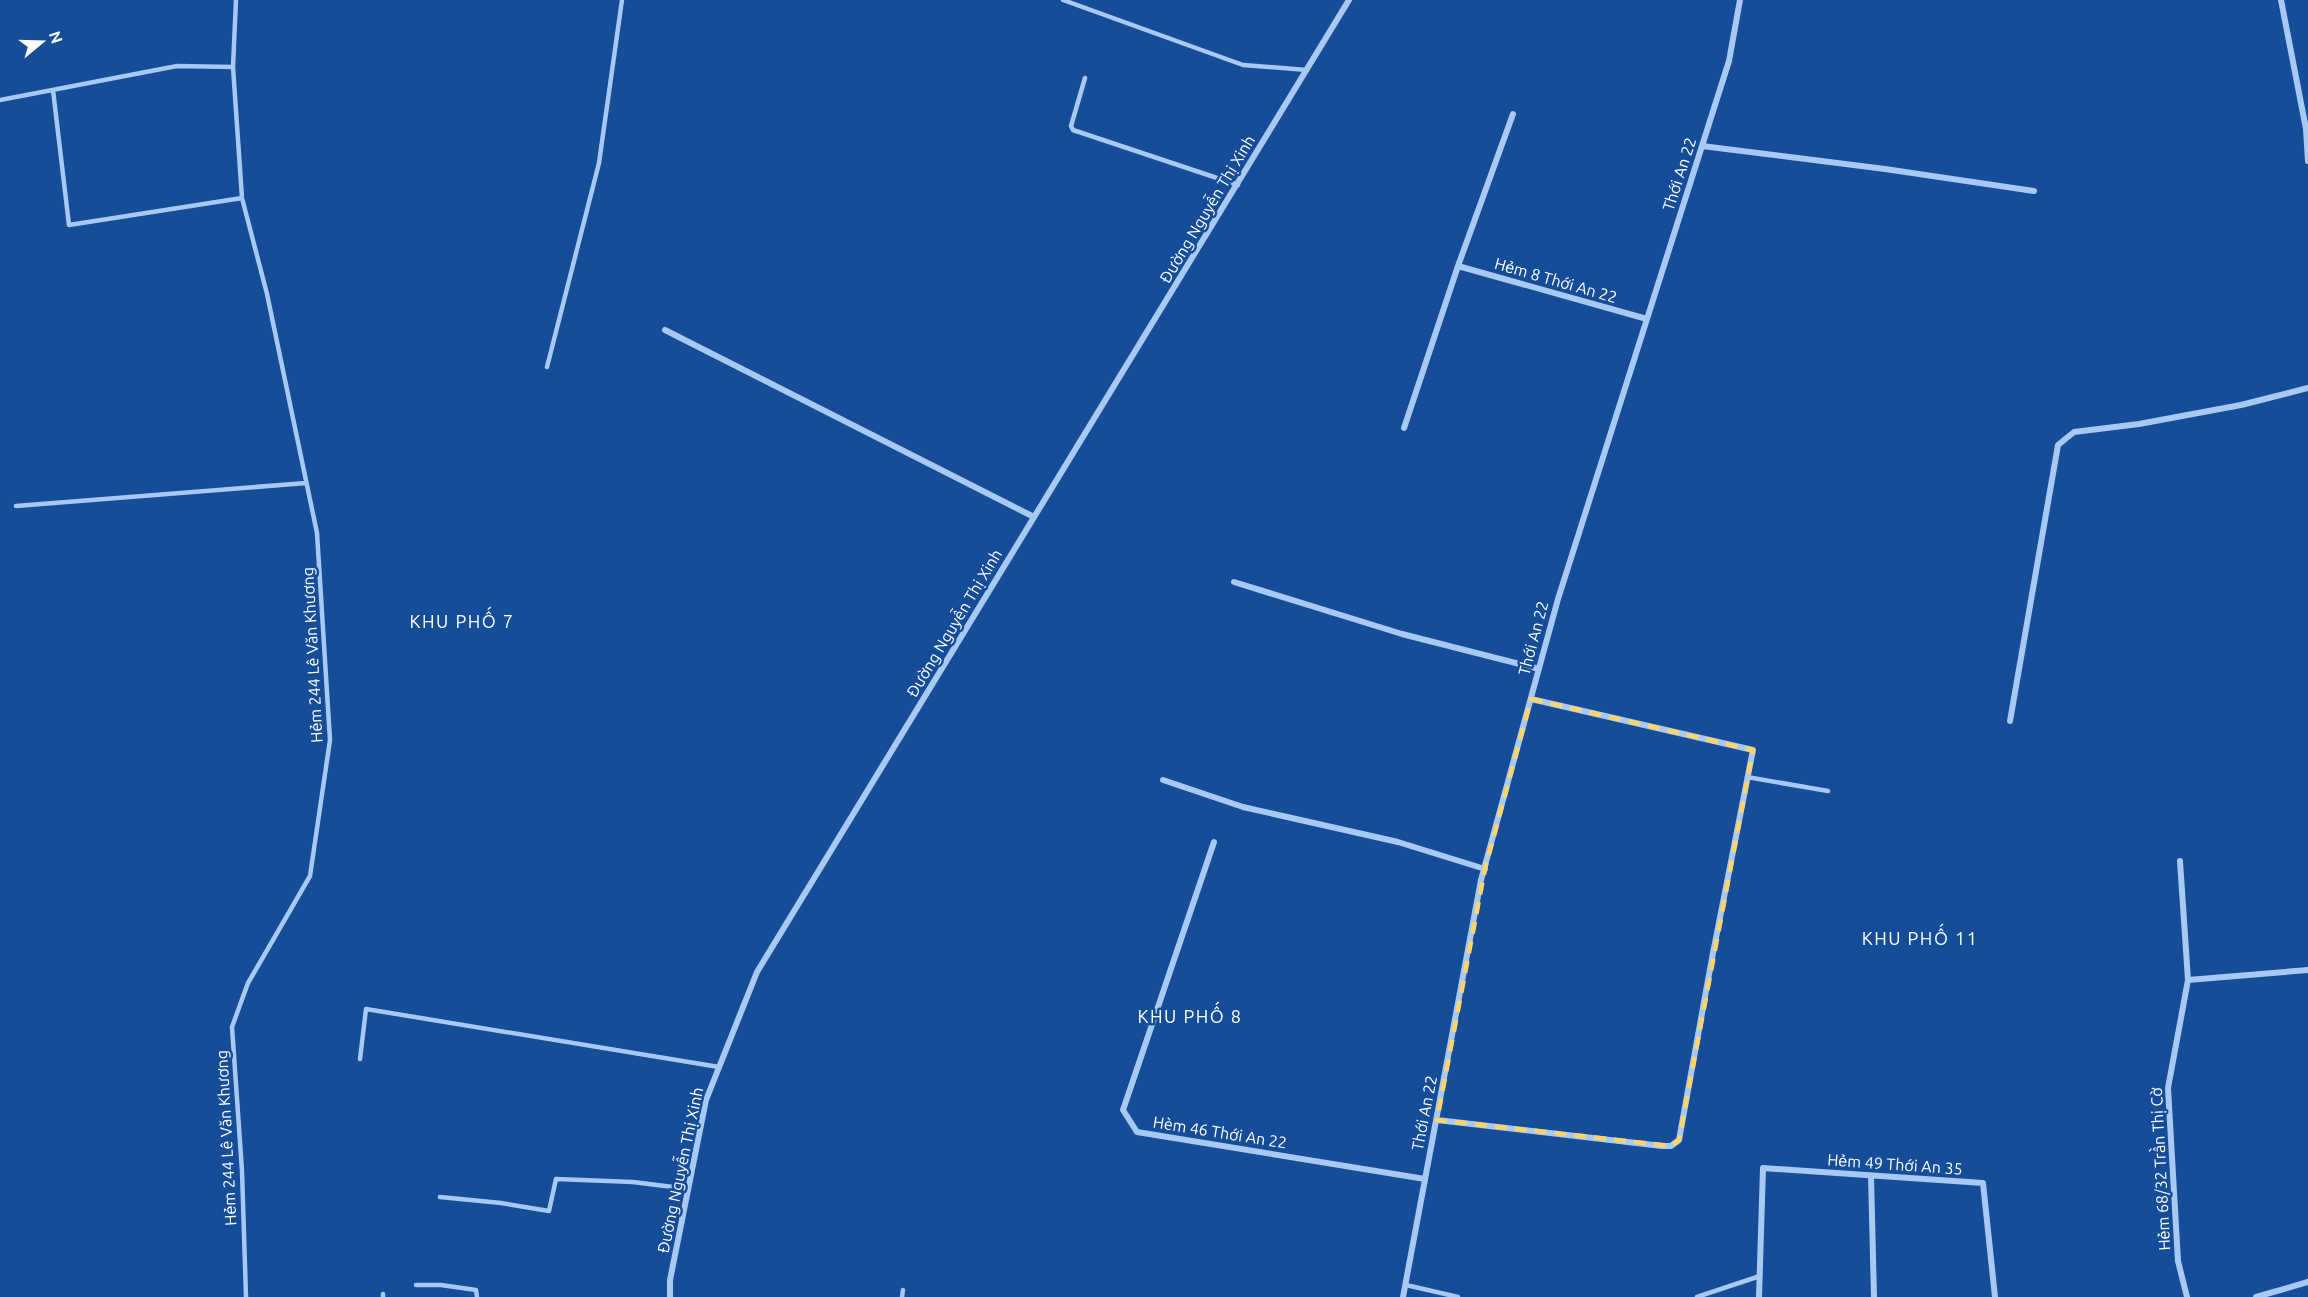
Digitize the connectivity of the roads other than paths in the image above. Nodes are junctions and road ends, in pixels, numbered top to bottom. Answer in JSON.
{"nodes":[{"id":1,"x":236,"y":0,"type":"edge"},
{"id":2,"x":622,"y":0,"type":"edge"},
{"id":3,"x":1063,"y":0,"type":"edge"},
{"id":4,"x":1349,"y":0,"type":"edge"},
{"id":5,"x":1740,"y":0,"type":"edge"},
{"id":6,"x":2281,"y":0,"type":"edge"},
{"id":7,"x":233,"y":67,"type":"junction"},
{"id":8,"x":1307,"y":70,"type":"junction"},
{"id":9,"x":1085,"y":78,"type":"dead end"},
{"id":10,"x":53,"y":90,"type":"junction"},
{"id":11,"x":0,"y":100,"type":"edge"},
{"id":12,"x":1514,"y":114,"type":"dead end"},
{"id":13,"x":1702,"y":146,"type":"junction"},
{"id":14,"x":2308,"y":161,"type":"edge"},
{"id":15,"x":1238,"y":185,"type":"junction"},
{"id":16,"x":2034,"y":191,"type":"dead end"},
{"id":17,"x":242,"y":198,"type":"junction"},
{"id":18,"x":1458,"y":266,"type":"junction"},
{"id":19,"x":1647,"y":319,"type":"junction"},
{"id":20,"x":665,"y":330,"type":"dead end"},
{"id":21,"x":547,"y":366,"type":"dead end"},
{"id":22,"x":2308,"y":388,"type":"edge"},
{"id":23,"x":1404,"y":428,"type":"dead end"},
{"id":24,"x":306,"y":483,"type":"junction"},
{"id":25,"x":16,"y":506,"type":"dead end"},
{"id":26,"x":1034,"y":517,"type":"junction"},
{"id":27,"x":1234,"y":582,"type":"dead end"},
{"id":28,"x":1539,"y":669,"type":"junction"},
{"id":29,"x":1531,"y":699,"type":"junction"},
{"id":30,"x":2010,"y":720,"type":"dead end"},
{"id":31,"x":1747,"y":777,"type":"junction"},
{"id":32,"x":1163,"y":780,"type":"dead end"},
{"id":33,"x":1828,"y":791,"type":"dead end"},
{"id":34,"x":1214,"y":842,"type":"dead end"},
{"id":35,"x":2180,"y":861,"type":"dead end"},
{"id":36,"x":1485,"y":869,"type":"junction"},
{"id":37,"x":2308,"y":970,"type":"edge"},
{"id":38,"x":2188,"y":980,"type":"junction"},
{"id":39,"x":360,"y":1059,"type":"dead end"},
{"id":40,"x":719,"y":1067,"type":"junction"},
{"id":41,"x":1437,"y":1120,"type":"junction"},
{"id":42,"x":1872,"y":1176,"type":"junction"},
{"id":43,"x":1425,"y":1179,"type":"junction"},
{"id":44,"x":688,"y":1189,"type":"junction"},
{"id":45,"x":440,"y":1197,"type":"dead end"},
{"id":46,"x":1760,"y":1276,"type":"junction"},
{"id":47,"x":2308,"y":1282,"type":"edge"},
{"id":48,"x":416,"y":1285,"type":"dead end"},
{"id":49,"x":1406,"y":1285,"type":"junction"},
{"id":50,"x":903,"y":1290,"type":"dead end"},
{"id":51,"x":246,"y":1297,"type":"edge"},
{"id":52,"x":477,"y":1297,"type":"edge"},
{"id":53,"x":670,"y":1297,"type":"edge"},
{"id":54,"x":902,"y":1297,"type":"edge"},
{"id":55,"x":1403,"y":1297,"type":"edge"},
{"id":56,"x":1458,"y":1297,"type":"edge"},
{"id":57,"x":1697,"y":1297,"type":"edge"},
{"id":58,"x":1759,"y":1297,"type":"edge"},
{"id":59,"x":1874,"y":1297,"type":"edge"},
{"id":60,"x":1995,"y":1297,"type":"edge"},
{"id":61,"x":2187,"y":1297,"type":"edge"},
{"id":62,"x":2256,"y":1297,"type":"edge"}],
"edges":[{"from":1,"to":7,"type":"lane","name":"Hẻm 244 Lê Văn Khương"},
{"from":2,"to":21,"type":"lane"},
{"from":3,"to":8,"type":"lane"},
{"from":4,"to":8,"type":"street","name":"Đường Nguyễn Thị Xinh"},
{"from":5,"to":13,"type":"street","name":"Thới An 22"},
{"from":6,"to":14,"type":"street"},
{"from":7,"to":10,"type":"lane"},
{"from":7,"to":17,"type":"lane","name":"Hẻm 244 Lê Văn Khương"},
{"from":8,"to":15,"type":"street","name":"Đường Nguyễn Thị Xinh"},
{"from":9,"to":15,"type":"lane"},
{"from":10,"to":11,"type":"lane"},
{"from":10,"to":17,"type":"lane"},
{"from":12,"to":18,"type":"street"},
{"from":13,"to":16,"type":"street"},
{"from":13,"to":19,"type":"street","name":"Thới An 22"},
{"from":15,"to":26,"type":"street","name":"Đường Nguyễn Thị Xinh"},
{"from":17,"to":24,"type":"lane","name":"Hẻm 244 Lê Văn Khương"},
{"from":18,"to":19,"type":"street","name":"Hẻm 8 Thới An 22"},
{"from":18,"to":23,"type":"street"},
{"from":19,"to":28,"type":"street","name":"Thới An 22"},
{"from":20,"to":26,"type":"street"},
{"from":22,"to":30,"type":"street"},
{"from":24,"to":25,"type":"lane"},
{"from":24,"to":51,"type":"lane","name":"Hẻm 244 Lê Văn Khương"},
{"from":26,"to":40,"type":"street","name":"Đường Nguyễn Thị Xinh"},
{"from":27,"to":28,"type":"street"},
{"from":28,"to":29,"type":"street","name":"Thới An 22"},
{"from":29,"to":31,"type":"street"},
{"from":29,"to":36,"type":"street","name":"Thới An 22"},
{"from":31,"to":33,"type":"lane"},
{"from":31,"to":41,"type":"street"},
{"from":32,"to":36,"type":"street"},
{"from":34,"to":43,"type":"street","name":"Hèm 46 Thới An 22"},
{"from":35,"to":38,"type":"street","name":"Hẻm 68/32 Trần Thị Cờ"},
{"from":36,"to":41,"type":"street","name":"Thới An 22"},
{"from":37,"to":38,"type":"street"},
{"from":38,"to":61,"type":"street","name":"Hẻm 68/32 Trần Thị Cờ"},
{"from":39,"to":40,"type":"lane"},
{"from":40,"to":44,"type":"street","name":"Đường Nguyễn Thị Xinh"},
{"from":41,"to":43,"type":"street","name":"Thới An 22"},
{"from":42,"to":46,"type":"street","name":"Hẻm 49 Thới An 35"},
{"from":42,"to":59,"type":"street"},
{"from":42,"to":60,"type":"street","name":"Hẻm 49 Thới An 35"},
{"from":43,"to":49,"type":"street","name":"Thới An 22"},
{"from":44,"to":45,"type":"lane"},
{"from":44,"to":53,"type":"street","name":"Đường Nguyễn Thị Xinh"},
{"from":46,"to":57,"type":"lane"},
{"from":46,"to":58,"type":"street"},
{"from":47,"to":62,"type":"street"},
{"from":48,"to":52,"type":"lane"},
{"from":49,"to":55,"type":"street","name":"Thới An 22"},
{"from":49,"to":56,"type":"lane"},
{"from":50,"to":54,"type":"lane"}]}
